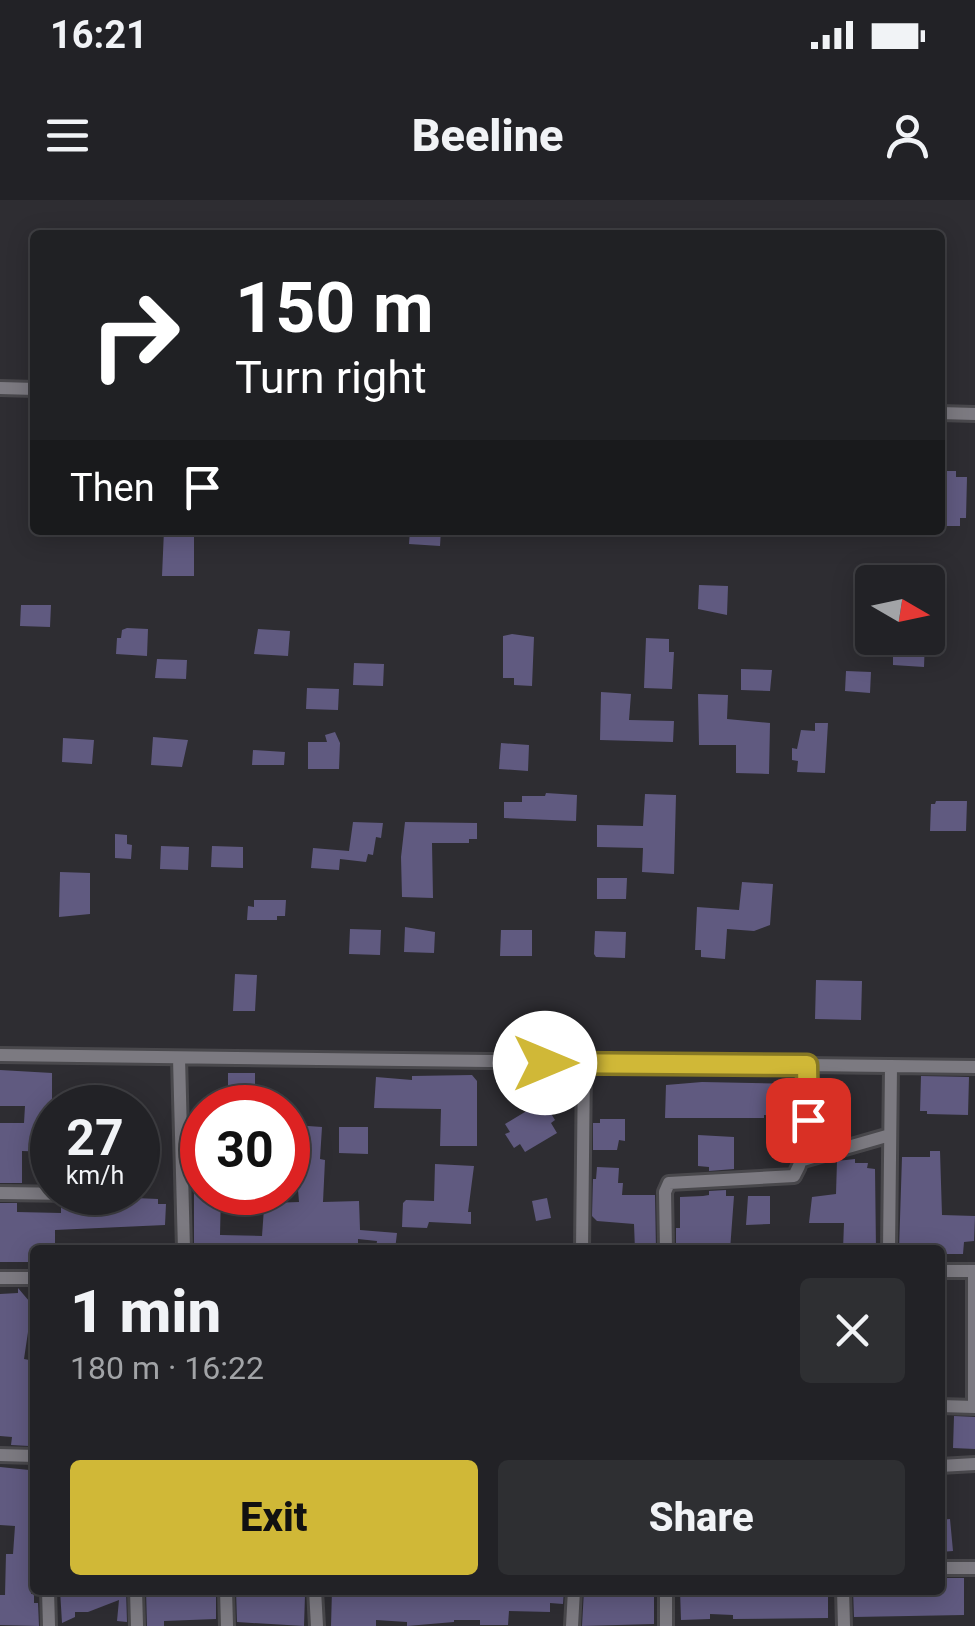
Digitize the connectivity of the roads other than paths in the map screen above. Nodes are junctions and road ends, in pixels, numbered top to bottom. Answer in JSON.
{"nodes":[{"id":1,"x":0,"y":388,"type":"edge"},
{"id":2,"x":30,"y":389,"type":"edge"},
{"id":3,"x":945,"y":413,"type":"edge"},
{"id":4,"x":975,"y":414,"type":"edge"},
{"id":5,"x":0,"y":1054,"type":"edge"},
{"id":6,"x":179,"y":1058,"type":"junction"},
{"id":7,"x":584,"y":1063,"type":"junction"},
{"id":8,"x":807,"y":1065,"type":"junction"},
{"id":9,"x":891,"y":1067,"type":"junction"},
{"id":10,"x":975,"y":1067,"type":"edge"},
{"id":11,"x":890,"y":1135,"type":"junction"},
{"id":12,"x":803,"y":1160,"type":"junction"},
{"id":13,"x":0,"y":1193,"type":"edge"},
{"id":14,"x":30,"y":1193,"type":"edge"},
{"id":15,"x":184,"y":1245,"type":"edge"},
{"id":16,"x":582,"y":1245,"type":"edge"},
{"id":17,"x":666,"y":1245,"type":"edge"},
{"id":18,"x":889,"y":1245,"type":"edge"},
{"id":19,"x":974,"y":1270,"type":"edge"},
{"id":20,"x":945,"y":1271,"type":"edge"},
{"id":21,"x":0,"y":1278,"type":"edge"},
{"id":22,"x":30,"y":1278,"type":"edge"},
{"id":23,"x":945,"y":1406,"type":"edge"},
{"id":24,"x":974,"y":1407,"type":"edge"},
{"id":25,"x":0,"y":1455,"type":"edge"},
{"id":26,"x":30,"y":1456,"type":"edge"},
{"id":27,"x":975,"y":1464,"type":"edge"},
{"id":28,"x":945,"y":1466,"type":"edge"},
{"id":29,"x":945,"y":1568,"type":"edge"},
{"id":30,"x":975,"y":1568,"type":"edge"},
{"id":31,"x":48,"y":1595,"type":"edge"},
{"id":32,"x":136,"y":1595,"type":"edge"},
{"id":33,"x":226,"y":1595,"type":"edge"},
{"id":34,"x":315,"y":1595,"type":"edge"},
{"id":35,"x":574,"y":1595,"type":"edge"},
{"id":36,"x":666,"y":1595,"type":"edge"},
{"id":37,"x":843,"y":1595,"type":"edge"},
{"id":38,"x":49,"y":1626,"type":"edge"},
{"id":39,"x":137,"y":1626,"type":"edge"},
{"id":40,"x":227,"y":1626,"type":"edge"},
{"id":41,"x":317,"y":1626,"type":"edge"},
{"id":42,"x":572,"y":1626,"type":"edge"},
{"id":43,"x":666,"y":1626,"type":"edge"},
{"id":44,"x":844,"y":1626,"type":"edge"}],
"edges":[{"from":1,"to":2,"type":"street"},
{"from":3,"to":4,"type":"street"},
{"from":5,"to":6,"type":"street"},
{"from":6,"to":7,"type":"street"},
{"from":6,"to":15,"type":"street"},
{"from":7,"to":8,"type":"street"},
{"from":7,"to":16,"type":"street"},
{"from":8,"to":9,"type":"street"},
{"from":8,"to":12,"type":"street"},
{"from":9,"to":10,"type":"street"},
{"from":9,"to":11,"type":"street"},
{"from":11,"to":12,"type":"street"},
{"from":11,"to":18,"type":"street"},
{"from":12,"to":17,"type":"street"},
{"from":13,"to":14,"type":"street"},
{"from":19,"to":20,"type":"street"},
{"from":19,"to":24,"type":"street"},
{"from":21,"to":22,"type":"street"},
{"from":23,"to":24,"type":"street"},
{"from":25,"to":26,"type":"street"},
{"from":27,"to":28,"type":"street"},
{"from":29,"to":30,"type":"street"},
{"from":31,"to":38,"type":"street"},
{"from":32,"to":39,"type":"street"},
{"from":33,"to":40,"type":"street"},
{"from":34,"to":41,"type":"street"},
{"from":35,"to":42,"type":"street"},
{"from":36,"to":43,"type":"street"},
{"from":37,"to":44,"type":"street"}]}
